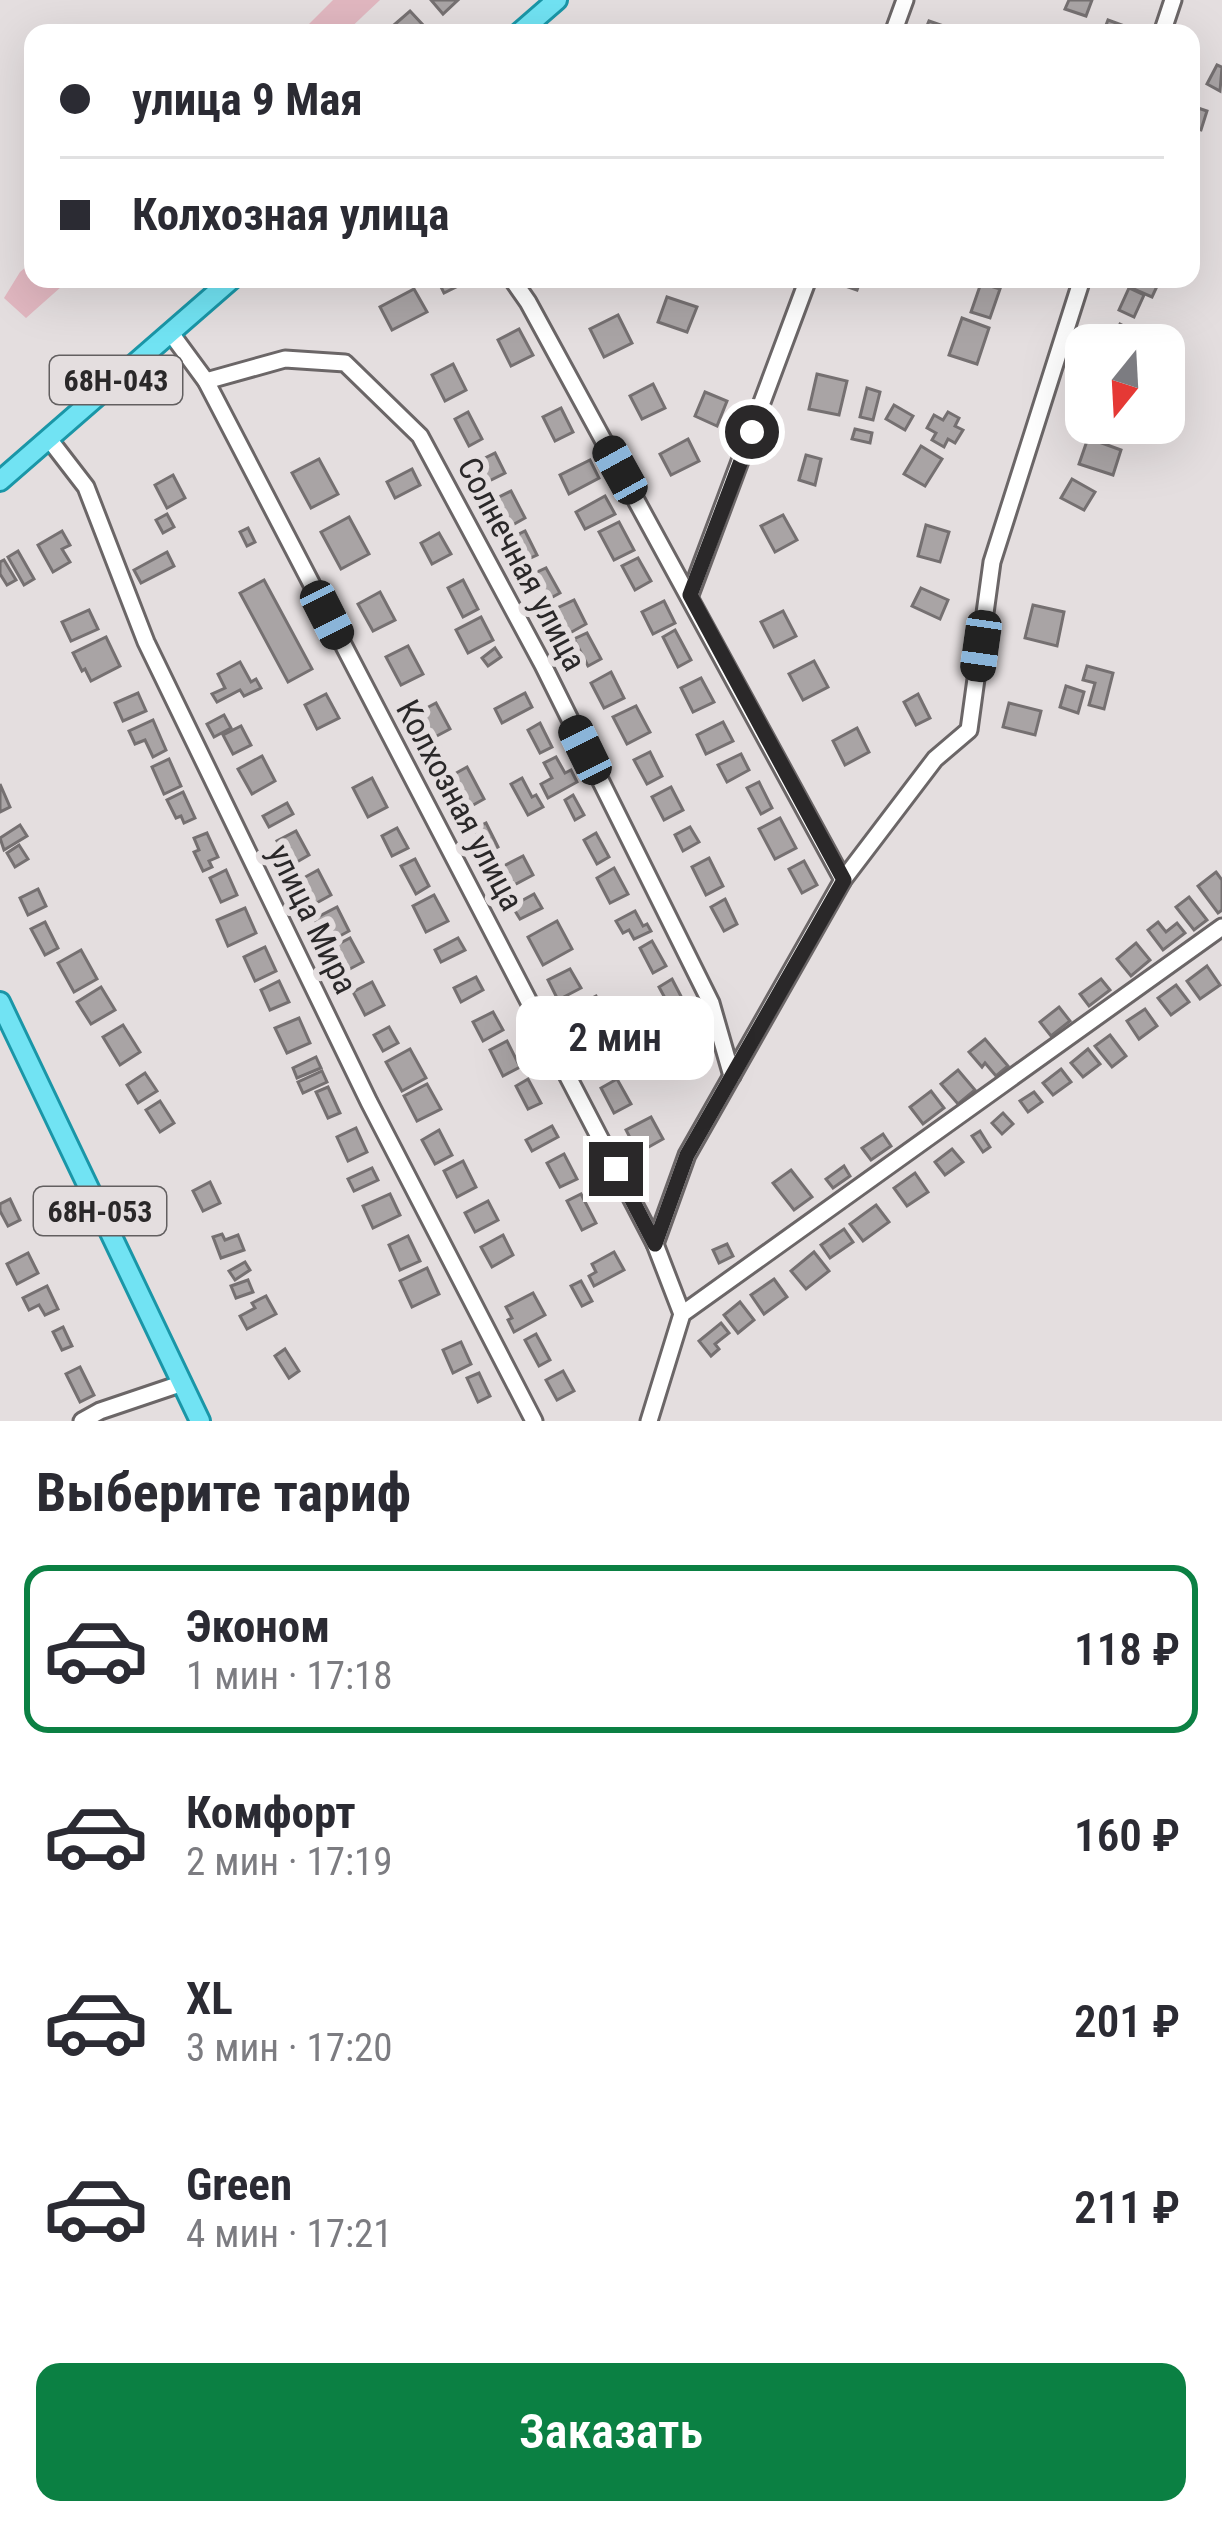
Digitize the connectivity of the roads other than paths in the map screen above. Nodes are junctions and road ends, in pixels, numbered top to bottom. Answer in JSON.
{"nodes":[{"id":1,"x":557,"y":0,"type":"edge"},
{"id":2,"x":529,"y":24,"type":"edge"},
{"id":3,"x":221,"y":288,"type":"edge"},
{"id":4,"x":518,"y":288,"type":"edge"},
{"id":5,"x":805,"y":288,"type":"edge"},
{"id":6,"x":1079,"y":288,"type":"edge"},
{"id":7,"x":170,"y":332,"type":"junction"},
{"id":8,"x":206,"y":381,"type":"junction"},
{"id":9,"x":49,"y":439,"type":"junction"},
{"id":10,"x":0,"y":482,"type":"edge"},
{"id":11,"x":690,"y":595,"type":"junction"},
{"id":12,"x":844,"y":880,"type":"junction"},
{"id":13,"x":1222,"y":928,"type":"edge"},
{"id":14,"x":0,"y":1001,"type":"edge"},
{"id":15,"x":732,"y":1076,"type":"junction"},
{"id":16,"x":655,"y":1244,"type":"junction"},
{"id":17,"x":682,"y":1314,"type":"junction"},
{"id":18,"x":183,"y":1383,"type":"junction"},
{"id":19,"x":82,"y":1421,"type":"edge"},
{"id":20,"x":200,"y":1421,"type":"edge"},
{"id":21,"x":534,"y":1421,"type":"edge"},
{"id":22,"x":649,"y":1421,"type":"edge"}],
"edges":[{"from":1,"to":2,"type":"main road"},
{"from":3,"to":7,"type":"main road","number":"68Н-043"},
{"from":4,"to":11,"type":"street"},
{"from":5,"to":11,"type":"street"},
{"from":6,"to":12,"type":"street"},
{"from":7,"to":8,"type":"street","name":"Колхозная улица"},
{"from":7,"to":9,"type":"main road","number":"68Н-043"},
{"from":8,"to":15,"type":"street","name":"Солнечная улица"},
{"from":8,"to":16,"type":"street","name":"Колхозная улица"},
{"from":9,"to":10,"type":"main road","number":"68Н-043"},
{"from":9,"to":21,"type":"street","name":"улица Мира"},
{"from":11,"to":12,"type":"street"},
{"from":12,"to":15,"type":"street"},
{"from":13,"to":17,"type":"street"},
{"from":14,"to":18,"type":"main road","number":"68Н-053"},
{"from":15,"to":16,"type":"street"},
{"from":16,"to":17,"type":"street","name":"Колхозная улица"},
{"from":17,"to":22,"type":"street"},
{"from":18,"to":19,"type":"street"},
{"from":18,"to":20,"type":"main road","number":"68Н-053"}]}
